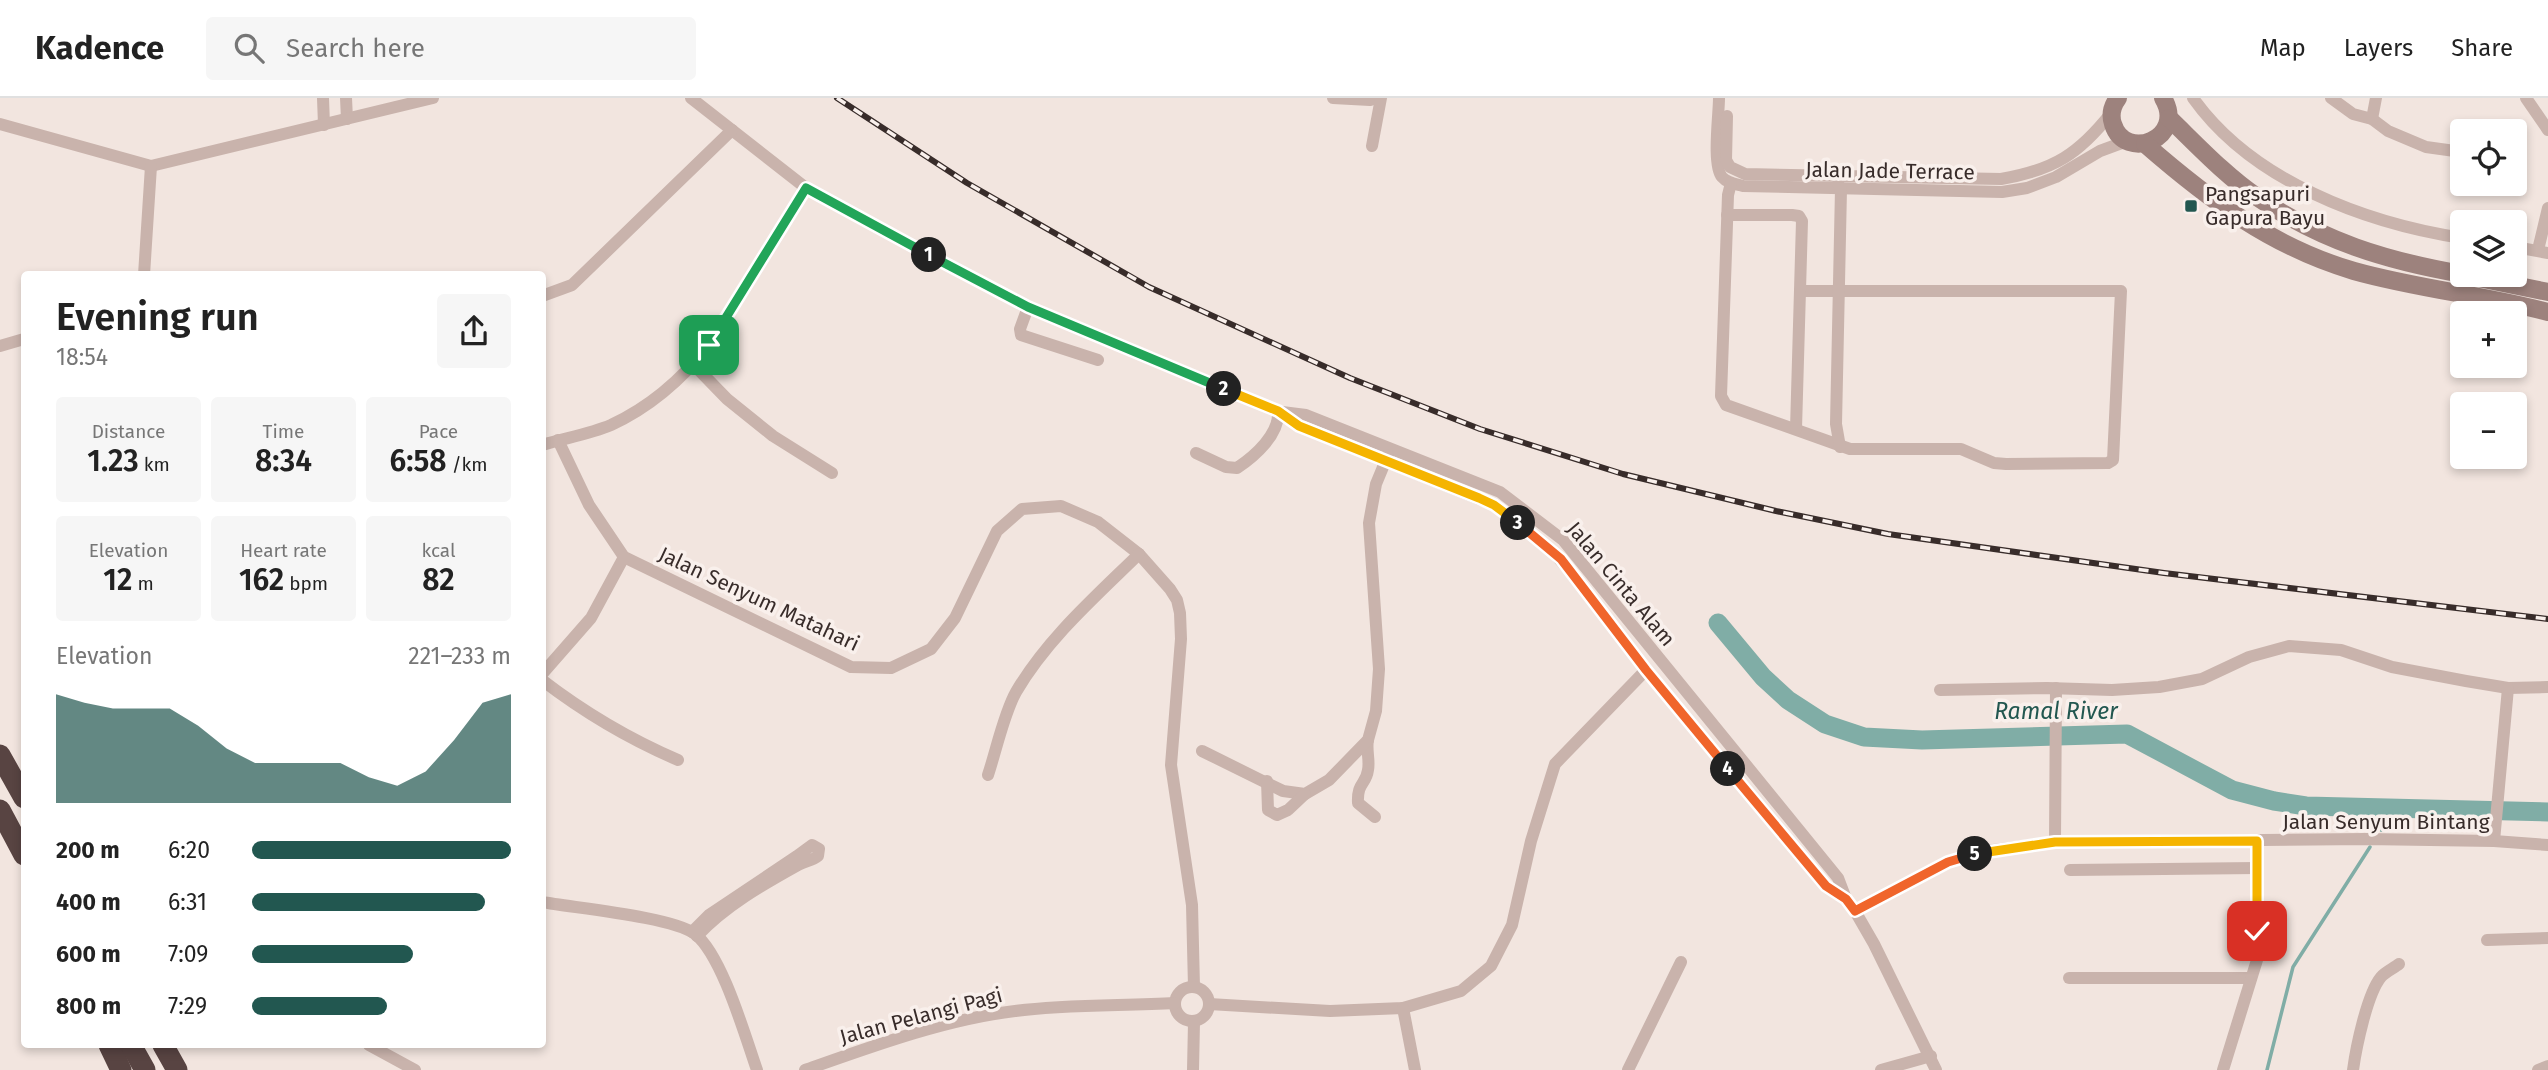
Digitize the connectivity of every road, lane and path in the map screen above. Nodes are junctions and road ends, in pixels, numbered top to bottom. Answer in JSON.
{"nodes":[{"id":1,"x":323,"y":98,"type":"edge"},
{"id":2,"x":346,"y":98,"type":"edge"},
{"id":3,"x":433,"y":98,"type":"edge"},
{"id":4,"x":691,"y":98,"type":"edge"},
{"id":5,"x":1333,"y":98,"type":"edge"},
{"id":6,"x":1379,"y":98,"type":"edge"},
{"id":7,"x":1719,"y":98,"type":"edge"},
{"id":8,"x":1727,"y":98,"type":"edge"},
{"id":9,"x":2162,"y":98,"type":"edge"},
{"id":10,"x":2193,"y":98,"type":"edge"},
{"id":11,"x":2331,"y":98,"type":"edge"},
{"id":12,"x":2376,"y":98,"type":"edge"},
{"id":13,"x":2526,"y":98,"type":"edge"},
{"id":14,"x":2114,"y":103,"type":"edge"},
{"id":15,"x":2169,"y":118,"type":"junction"},
{"id":16,"x":347,"y":119,"type":"junction"},
{"id":17,"x":2372,"y":119,"type":"junction"},
{"id":18,"x":0,"y":124,"type":"edge"},
{"id":19,"x":324,"y":125,"type":"junction"},
{"id":20,"x":732,"y":130,"type":"junction"},
{"id":21,"x":2548,"y":131,"type":"edge"},
{"id":22,"x":2127,"y":141,"type":"junction"},
{"id":23,"x":2145,"y":144,"type":"junction"},
{"id":24,"x":1372,"y":146,"type":"dead end"},
{"id":25,"x":2450,"y":150,"type":"edge"},
{"id":26,"x":151,"y":166,"type":"junction"},
{"id":27,"x":1827,"y":175,"type":"junction"},
{"id":28,"x":1859,"y":176,"type":"junction"},
{"id":29,"x":1731,"y":183,"type":"junction"},
{"id":30,"x":806,"y":188,"type":"junction"},
{"id":31,"x":1841,"y":189,"type":"junction"},
{"id":32,"x":2548,"y":208,"type":"edge"},
{"id":33,"x":1727,"y":215,"type":"junction"},
{"id":34,"x":2450,"y":237,"type":"edge"},
{"id":35,"x":2543,"y":251,"type":"edge"},
{"id":36,"x":144,"y":271,"type":"edge"},
{"id":37,"x":2450,"y":272,"type":"edge"},
{"id":38,"x":2523,"y":287,"type":"edge"},
{"id":39,"x":1800,"y":291,"type":"junction"},
{"id":40,"x":1839,"y":291,"type":"junction"},
{"id":41,"x":2548,"y":292,"type":"edge"},
{"id":42,"x":546,"y":295,"type":"edge"},
{"id":43,"x":1028,"y":307,"type":"junction"},
{"id":44,"x":2548,"y":312,"type":"edge"},
{"id":45,"x":21,"y":340,"type":"edge"},
{"id":46,"x":0,"y":345,"type":"edge"},
{"id":47,"x":1098,"y":360,"type":"dead end"},
{"id":48,"x":694,"y":365,"type":"junction"},
{"id":49,"x":1278,"y":411,"type":"junction"},
{"id":50,"x":1796,"y":429,"type":"junction"},
{"id":51,"x":558,"y":440,"type":"junction"},
{"id":52,"x":546,"y":444,"type":"edge"},
{"id":53,"x":1391,"y":447,"type":"junction"},
{"id":54,"x":1840,"y":447,"type":"junction"},
{"id":55,"x":1196,"y":453,"type":"dead end"},
{"id":56,"x":1386,"y":460,"type":"junction"},
{"id":57,"x":832,"y":473,"type":"dead end"},
{"id":58,"x":1139,"y":554,"type":"junction"},
{"id":59,"x":624,"y":557,"type":"junction"},
{"id":60,"x":546,"y":669,"type":"edge"},
{"id":61,"x":1646,"y":670,"type":"junction"},
{"id":62,"x":546,"y":683,"type":"edge"},
{"id":63,"x":2548,"y":687,"type":"edge"},
{"id":64,"x":2508,"y":688,"type":"junction"},
{"id":65,"x":1940,"y":690,"type":"dead end"},
{"id":66,"x":2056,"y":692,"type":"junction"},
{"id":67,"x":1368,"y":740,"type":"junction"},
{"id":68,"x":1202,"y":751,"type":"dead end"},
{"id":69,"x":0,"y":755,"type":"edge"},
{"id":70,"x":678,"y":760,"type":"dead end"},
{"id":71,"x":988,"y":775,"type":"dead end"},
{"id":72,"x":1266,"y":781,"type":"junction"},
{"id":73,"x":21,"y":793,"type":"edge"},
{"id":74,"x":1305,"y":794,"type":"junction"},
{"id":75,"x":0,"y":810,"type":"edge"},
{"id":76,"x":1375,"y":817,"type":"dead end"},
{"id":77,"x":2257,"y":841,"type":"junction"},
{"id":78,"x":2494,"y":841,"type":"junction"},
{"id":79,"x":2055,"y":842,"type":"junction"},
{"id":80,"x":2548,"y":845,"type":"edge"},
{"id":81,"x":21,"y":849,"type":"edge"},
{"id":82,"x":2257,"y":868,"type":"junction"},
{"id":83,"x":2070,"y":870,"type":"dead end"},
{"id":84,"x":1846,"y":899,"type":"junction"},
{"id":85,"x":546,"y":903,"type":"edge"},
{"id":86,"x":1855,"y":911,"type":"junction"},
{"id":87,"x":695,"y":934,"type":"junction"},
{"id":88,"x":2548,"y":938,"type":"edge"},
{"id":89,"x":2487,"y":940,"type":"dead end"},
{"id":90,"x":1681,"y":962,"type":"dead end"},
{"id":91,"x":2399,"y":964,"type":"dead end"},
{"id":92,"x":2069,"y":978,"type":"dead end"},
{"id":93,"x":2251,"y":978,"type":"junction"},
{"id":94,"x":1194,"y":988,"type":"junction"},
{"id":95,"x":1175,"y":1003,"type":"junction"},
{"id":96,"x":1209,"y":1004,"type":"junction"},
{"id":97,"x":1403,"y":1008,"type":"junction"},
{"id":98,"x":1194,"y":1021,"type":"junction"},
{"id":99,"x":110,"y":1048,"type":"edge"},
{"id":100,"x":133,"y":1048,"type":"edge"},
{"id":101,"x":165,"y":1048,"type":"edge"},
{"id":102,"x":375,"y":1048,"type":"edge"},
{"id":103,"x":1931,"y":1056,"type":"junction"},
{"id":104,"x":2548,"y":1066,"type":"edge"},
{"id":105,"x":121,"y":1070,"type":"edge"},
{"id":106,"x":145,"y":1070,"type":"edge"},
{"id":107,"x":177,"y":1070,"type":"edge"},
{"id":108,"x":415,"y":1070,"type":"edge"},
{"id":109,"x":757,"y":1070,"type":"edge"},
{"id":110,"x":805,"y":1070,"type":"edge"},
{"id":111,"x":1193,"y":1070,"type":"edge"},
{"id":112,"x":1415,"y":1070,"type":"edge"},
{"id":113,"x":1628,"y":1070,"type":"edge"},
{"id":114,"x":1881,"y":1070,"type":"edge"},
{"id":115,"x":1936,"y":1070,"type":"edge"},
{"id":116,"x":2223,"y":1070,"type":"edge"},
{"id":117,"x":2353,"y":1070,"type":"edge"},
{"id":118,"x":2538,"y":1070,"type":"edge"}],
"edges":[{"from":1,"to":19,"type":"street"},
{"from":2,"to":16,"type":"street"},
{"from":3,"to":16,"type":"street"},
{"from":4,"to":20,"type":"street","name":"Jalan Cinta Alam"},
{"from":5,"to":6,"type":"street"},
{"from":6,"to":24,"type":"street"},
{"from":7,"to":29,"type":"street"},
{"from":8,"to":27,"type":"street","name":"Jalan Jade Terrace"},
{"from":9,"to":15,"type":"street"},
{"from":10,"to":34,"type":"street"},
{"from":11,"to":17,"type":"street"},
{"from":12,"to":17,"type":"street"},
{"from":13,"to":21,"type":"street"},
{"from":14,"to":22,"type":"street"},
{"from":14,"to":28,"type":"street","name":"Jalan Jade Terrace"},
{"from":15,"to":23,"type":"street"},
{"from":15,"to":37,"type":"street"},
{"from":16,"to":19,"type":"street"},
{"from":17,"to":25,"type":"street"},
{"from":18,"to":26,"type":"street"},
{"from":19,"to":26,"type":"street"},
{"from":20,"to":30,"type":"street","name":"Jalan Cinta Alam"},
{"from":20,"to":42,"type":"street"},
{"from":22,"to":23,"type":"street"},
{"from":22,"to":31,"type":"street","name":"Jalan Jade Terrace"},
{"from":23,"to":44,"type":"street"},
{"from":26,"to":36,"type":"street"},
{"from":27,"to":28,"type":"street","name":"Jalan Jade Terrace"},
{"from":27,"to":31,"type":"street"},
{"from":28,"to":31,"type":"street"},
{"from":29,"to":31,"type":"street","name":"Jalan Jade Terrace"},
{"from":29,"to":33,"type":"street"},
{"from":30,"to":43,"type":"street","name":"Jalan Cinta Alam"},
{"from":30,"to":48,"type":"street"},
{"from":31,"to":40,"type":"street"},
{"from":32,"to":35,"type":"street"},
{"from":33,"to":39,"type":"street"},
{"from":33,"to":50,"type":"street"},
{"from":38,"to":41,"type":"street"},
{"from":39,"to":40,"type":"street"},
{"from":39,"to":50,"type":"street"},
{"from":40,"to":54,"type":"street"},
{"from":40,"to":54,"type":"street"},
{"from":43,"to":47,"type":"street"},
{"from":43,"to":49,"type":"street","name":"Jalan Cinta Alam"},
{"from":45,"to":46,"type":"street"},
{"from":48,"to":51,"type":"street"},
{"from":48,"to":57,"type":"street"},
{"from":49,"to":53,"type":"street","name":"Jalan Cinta Alam"},
{"from":49,"to":55,"type":"street"},
{"from":49,"to":56,"type":"street","name":"Jalan Cinta Alam"},
{"from":50,"to":54,"type":"street"},
{"from":51,"to":52,"type":"street"},
{"from":51,"to":59,"type":"street"},
{"from":53,"to":56,"type":"street"},
{"from":53,"to":84,"type":"street","name":"Jalan Cinta Alam"},
{"from":56,"to":61,"type":"street","name":"Jalan Cinta Alam"},
{"from":56,"to":67,"type":"street"},
{"from":58,"to":59,"type":"street","name":"Jalan Senyum Matahari"},
{"from":58,"to":71,"type":"street"},
{"from":58,"to":94,"type":"street","name":"Jalan Senyum Matahari"},
{"from":59,"to":60,"type":"street"},
{"from":61,"to":84,"type":"street","name":"Jalan Cinta Alam"},
{"from":61,"to":97,"type":"street"},
{"from":62,"to":70,"type":"street"},
{"from":63,"to":64,"type":"street"},
{"from":64,"to":66,"type":"street"},
{"from":64,"to":78,"type":"street"},
{"from":65,"to":66,"type":"street"},
{"from":66,"to":79,"type":"street"},
{"from":67,"to":74,"type":"street"},
{"from":67,"to":76,"type":"street"},
{"from":68,"to":72,"type":"street"},
{"from":69,"to":73,"type":"highway"},
{"from":72,"to":74,"type":"street"},
{"from":72,"to":74,"type":"street"},
{"from":75,"to":81,"type":"highway"},
{"from":77,"to":78,"type":"street","name":"Jalan Senyum Bintang"},
{"from":77,"to":79,"type":"street","name":"Jalan Senyum Bintang"},
{"from":77,"to":82,"type":"street"},
{"from":78,"to":80,"type":"street","name":"Jalan Senyum Bintang"},
{"from":79,"to":86,"type":"street","name":"Jalan Senyum Bintang"},
{"from":82,"to":83,"type":"street"},
{"from":82,"to":93,"type":"street"},
{"from":84,"to":86,"type":"street","name":"Jalan Cinta Alam"},
{"from":85,"to":87,"type":"street"},
{"from":86,"to":103,"type":"street","name":"Jalan Cinta Alam"},
{"from":87,"to":87,"type":"street"},
{"from":87,"to":109,"type":"street"},
{"from":88,"to":89,"type":"street"},
{"from":90,"to":113,"type":"street"},
{"from":91,"to":117,"type":"street"},
{"from":92,"to":93,"type":"street"},
{"from":93,"to":116,"type":"street"},
{"from":94,"to":95,"type":"street"},
{"from":94,"to":96,"type":"street"},
{"from":95,"to":98,"type":"street"},
{"from":95,"to":110,"type":"street","name":"Jalan Pelangi Pagi"},
{"from":96,"to":97,"type":"street"},
{"from":96,"to":98,"type":"street"},
{"from":97,"to":112,"type":"street"},
{"from":98,"to":111,"type":"street"},
{"from":99,"to":105,"type":"highway"},
{"from":100,"to":106,"type":"highway"},
{"from":101,"to":107,"type":"highway"},
{"from":102,"to":108,"type":"street"},
{"from":103,"to":114,"type":"street"},
{"from":103,"to":115,"type":"street","name":"Jalan Cinta Alam"},
{"from":104,"to":118,"type":"street"}]}
